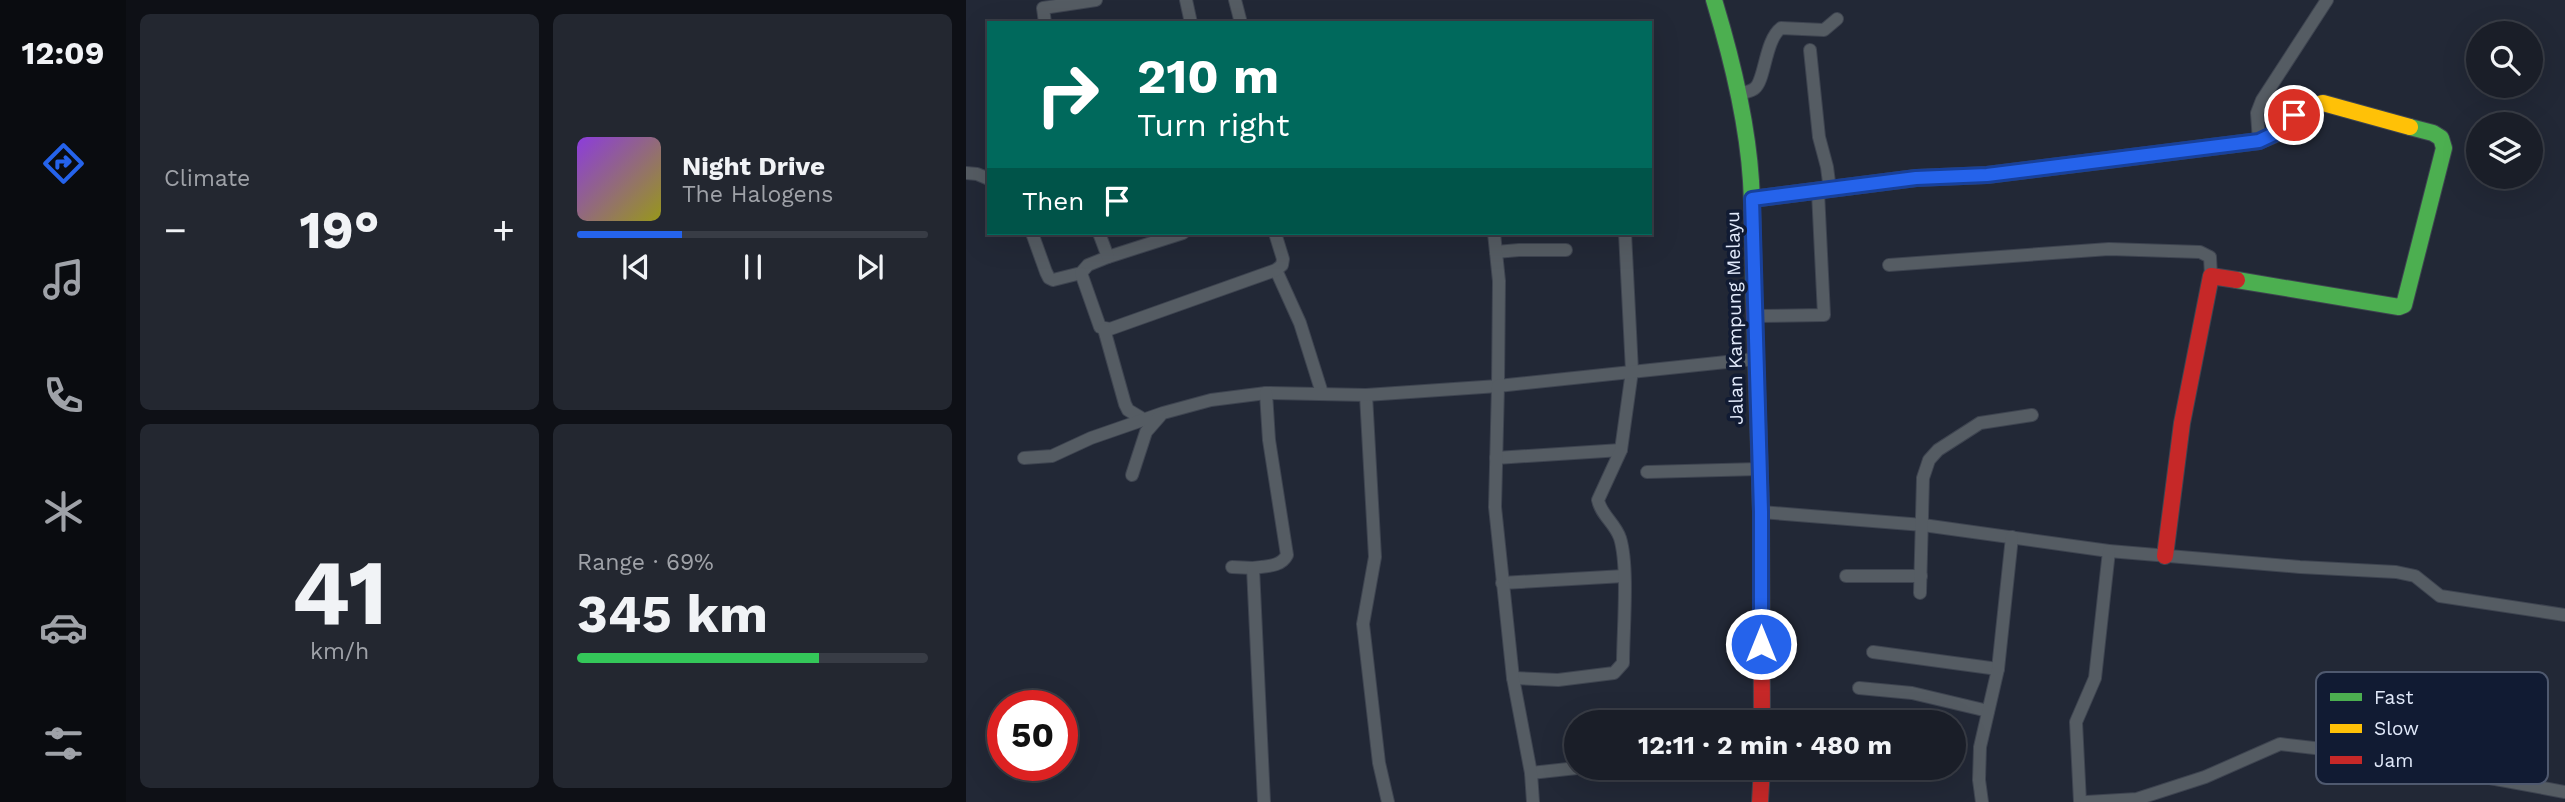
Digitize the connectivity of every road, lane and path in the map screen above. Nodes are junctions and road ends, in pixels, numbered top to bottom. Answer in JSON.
{"nodes":[{"id":1,"x":1096,"y":0,"type":"edge"},
{"id":2,"x":1186,"y":0,"type":"edge"},
{"id":3,"x":1235,"y":0,"type":"edge"},
{"id":4,"x":1714,"y":0,"type":"edge"},
{"id":5,"x":2327,"y":0,"type":"edge"},
{"id":6,"x":1042,"y":4,"type":"edge"},
{"id":7,"x":1837,"y":19,"type":"dead end"},
{"id":8,"x":1191,"y":21,"type":"edge"},
{"id":9,"x":1240,"y":21,"type":"edge"},
{"id":10,"x":1810,"y":50,"type":"dead end"},
{"id":11,"x":1739,"y":94,"type":"junction"},
{"id":12,"x":2259,"y":141,"type":"junction"},
{"id":13,"x":966,"y":173,"type":"edge"},
{"id":14,"x":987,"y":178,"type":"edge"},
{"id":15,"x":1824,"y":191,"type":"junction"},
{"id":16,"x":1752,"y":199,"type":"junction"},
{"id":17,"x":1033,"y":235,"type":"edge"},
{"id":18,"x":1099,"y":235,"type":"edge"},
{"id":19,"x":1172,"y":235,"type":"edge"},
{"id":20,"x":1276,"y":235,"type":"edge"},
{"id":21,"x":1494,"y":235,"type":"edge"},
{"id":22,"x":1625,"y":235,"type":"edge"},
{"id":23,"x":1566,"y":250,"type":"dead end"},
{"id":24,"x":1496,"y":252,"type":"junction"},
{"id":25,"x":1108,"y":257,"type":"junction"},
{"id":26,"x":1889,"y":265,"type":"dead end"},
{"id":27,"x":1276,"y":270,"type":"junction"},
{"id":28,"x":1081,"y":273,"type":"junction"},
{"id":29,"x":2211,"y":276,"type":"junction"},
{"id":30,"x":1755,"y":316,"type":"junction"},
{"id":31,"x":1104,"y":330,"type":"junction"},
{"id":32,"x":1755,"y":359,"type":"junction"},
{"id":33,"x":1632,"y":372,"type":"junction"},
{"id":34,"x":1498,"y":386,"type":"junction"},
{"id":35,"x":1266,"y":393,"type":"junction"},
{"id":36,"x":1322,"y":393,"type":"junction"},
{"id":37,"x":1366,"y":395,"type":"junction"},
{"id":38,"x":1163,"y":413,"type":"junction"},
{"id":39,"x":2032,"y":415,"type":"dead end"},
{"id":40,"x":1143,"y":419,"type":"junction"},
{"id":41,"x":1621,"y":450,"type":"junction"},
{"id":42,"x":1024,"y":458,"type":"dead end"},
{"id":43,"x":1496,"y":458,"type":"junction"},
{"id":44,"x":1759,"y":469,"type":"junction"},
{"id":45,"x":1647,"y":472,"type":"dead end"},
{"id":46,"x":1132,"y":475,"type":"dead end"},
{"id":47,"x":1761,"y":512,"type":"junction"},
{"id":48,"x":1923,"y":525,"type":"junction"},
{"id":49,"x":2012,"y":537,"type":"junction"},
{"id":50,"x":2109,"y":551,"type":"junction"},
{"id":51,"x":2165,"y":556,"type":"junction"},
{"id":52,"x":1232,"y":567,"type":"dead end"},
{"id":53,"x":1253,"y":568,"type":"junction"},
{"id":54,"x":1624,"y":576,"type":"junction"},
{"id":55,"x":1846,"y":576,"type":"dead end"},
{"id":56,"x":1921,"y":576,"type":"junction"},
{"id":57,"x":1502,"y":583,"type":"junction"},
{"id":58,"x":1920,"y":593,"type":"dead end"},
{"id":59,"x":2565,"y":615,"type":"edge"},
{"id":60,"x":1873,"y":652,"type":"dead end"},
{"id":61,"x":1998,"y":669,"type":"junction"},
{"id":62,"x":1513,"y":678,"type":"junction"},
{"id":63,"x":1859,"y":688,"type":"dead end"},
{"id":64,"x":1762,"y":710,"type":"edge"},
{"id":65,"x":1988,"y":711,"type":"junction"},
{"id":66,"x":2316,"y":747,"type":"edge"},
{"id":67,"x":1564,"y":769,"type":"edge"},
{"id":68,"x":1531,"y":773,"type":"junction"},
{"id":69,"x":1761,"y":780,"type":"edge"},
{"id":70,"x":2522,"y":784,"type":"edge"},
{"id":71,"x":2565,"y":792,"type":"edge"},
{"id":72,"x":1264,"y":802,"type":"edge"},
{"id":73,"x":1388,"y":802,"type":"edge"},
{"id":74,"x":1533,"y":802,"type":"edge"},
{"id":75,"x":1760,"y":802,"type":"edge"},
{"id":76,"x":1982,"y":802,"type":"edge"},
{"id":77,"x":2080,"y":802,"type":"edge"},
{"id":78,"x":2086,"y":802,"type":"edge"}],
"edges":[{"from":1,"to":6,"type":"street"},
{"from":2,"to":8,"type":"street"},
{"from":3,"to":9,"type":"street"},
{"from":4,"to":11,"type":"street","name":"Jalan Kampung Melayu"},
{"from":5,"to":12,"type":"street"},
{"from":7,"to":11,"type":"street"},
{"from":10,"to":15,"type":"street"},
{"from":11,"to":16,"type":"street","name":"Jalan Kampung Melayu"},
{"from":12,"to":15,"type":"street"},
{"from":12,"to":29,"type":"street"},
{"from":13,"to":14,"type":"street"},
{"from":15,"to":16,"type":"street"},
{"from":15,"to":30,"type":"street"},
{"from":16,"to":30,"type":"street","name":"Jalan Kampung Melayu"},
{"from":17,"to":28,"type":"street"},
{"from":18,"to":25,"type":"street"},
{"from":19,"to":25,"type":"street"},
{"from":20,"to":27,"type":"street"},
{"from":21,"to":24,"type":"street"},
{"from":22,"to":33,"type":"street"},
{"from":23,"to":24,"type":"street"},
{"from":24,"to":34,"type":"street"},
{"from":25,"to":28,"type":"street"},
{"from":26,"to":29,"type":"street"},
{"from":27,"to":31,"type":"street"},
{"from":27,"to":36,"type":"street"},
{"from":28,"to":31,"type":"street"},
{"from":29,"to":51,"type":"street"},
{"from":30,"to":32,"type":"street","name":"Jalan Kampung Melayu"},
{"from":31,"to":40,"type":"street"},
{"from":32,"to":33,"type":"street"},
{"from":32,"to":44,"type":"street","name":"Jalan Kampung Melayu"},
{"from":33,"to":34,"type":"street"},
{"from":33,"to":41,"type":"street"},
{"from":34,"to":37,"type":"street"},
{"from":34,"to":43,"type":"street"},
{"from":35,"to":36,"type":"street"},
{"from":35,"to":38,"type":"street"},
{"from":35,"to":53,"type":"street"},
{"from":36,"to":37,"type":"street"},
{"from":37,"to":73,"type":"street"},
{"from":38,"to":40,"type":"street"},
{"from":38,"to":46,"type":"street"},
{"from":39,"to":48,"type":"street"},
{"from":40,"to":42,"type":"street"},
{"from":41,"to":43,"type":"street"},
{"from":41,"to":54,"type":"street"},
{"from":43,"to":57,"type":"street"},
{"from":44,"to":45,"type":"street"},
{"from":44,"to":47,"type":"street","name":"Jalan Kampung Melayu"},
{"from":47,"to":48,"type":"street"},
{"from":47,"to":64,"type":"street","name":"Jalan Kampung Melayu"},
{"from":48,"to":49,"type":"street"},
{"from":48,"to":56,"type":"street"},
{"from":49,"to":50,"type":"street"},
{"from":49,"to":61,"type":"street"},
{"from":50,"to":51,"type":"street"},
{"from":50,"to":77,"type":"street"},
{"from":51,"to":59,"type":"street"},
{"from":52,"to":53,"type":"street"},
{"from":53,"to":72,"type":"street"},
{"from":54,"to":57,"type":"street"},
{"from":54,"to":62,"type":"street"},
{"from":55,"to":56,"type":"street"},
{"from":56,"to":58,"type":"street"},
{"from":57,"to":62,"type":"street"},
{"from":60,"to":61,"type":"street"},
{"from":61,"to":65,"type":"street"},
{"from":62,"to":68,"type":"street"},
{"from":63,"to":65,"type":"street"},
{"from":65,"to":76,"type":"street"},
{"from":66,"to":78,"type":"street"},
{"from":67,"to":68,"type":"street"},
{"from":68,"to":74,"type":"street"},
{"from":69,"to":75,"type":"street"},
{"from":70,"to":71,"type":"street"}]}
